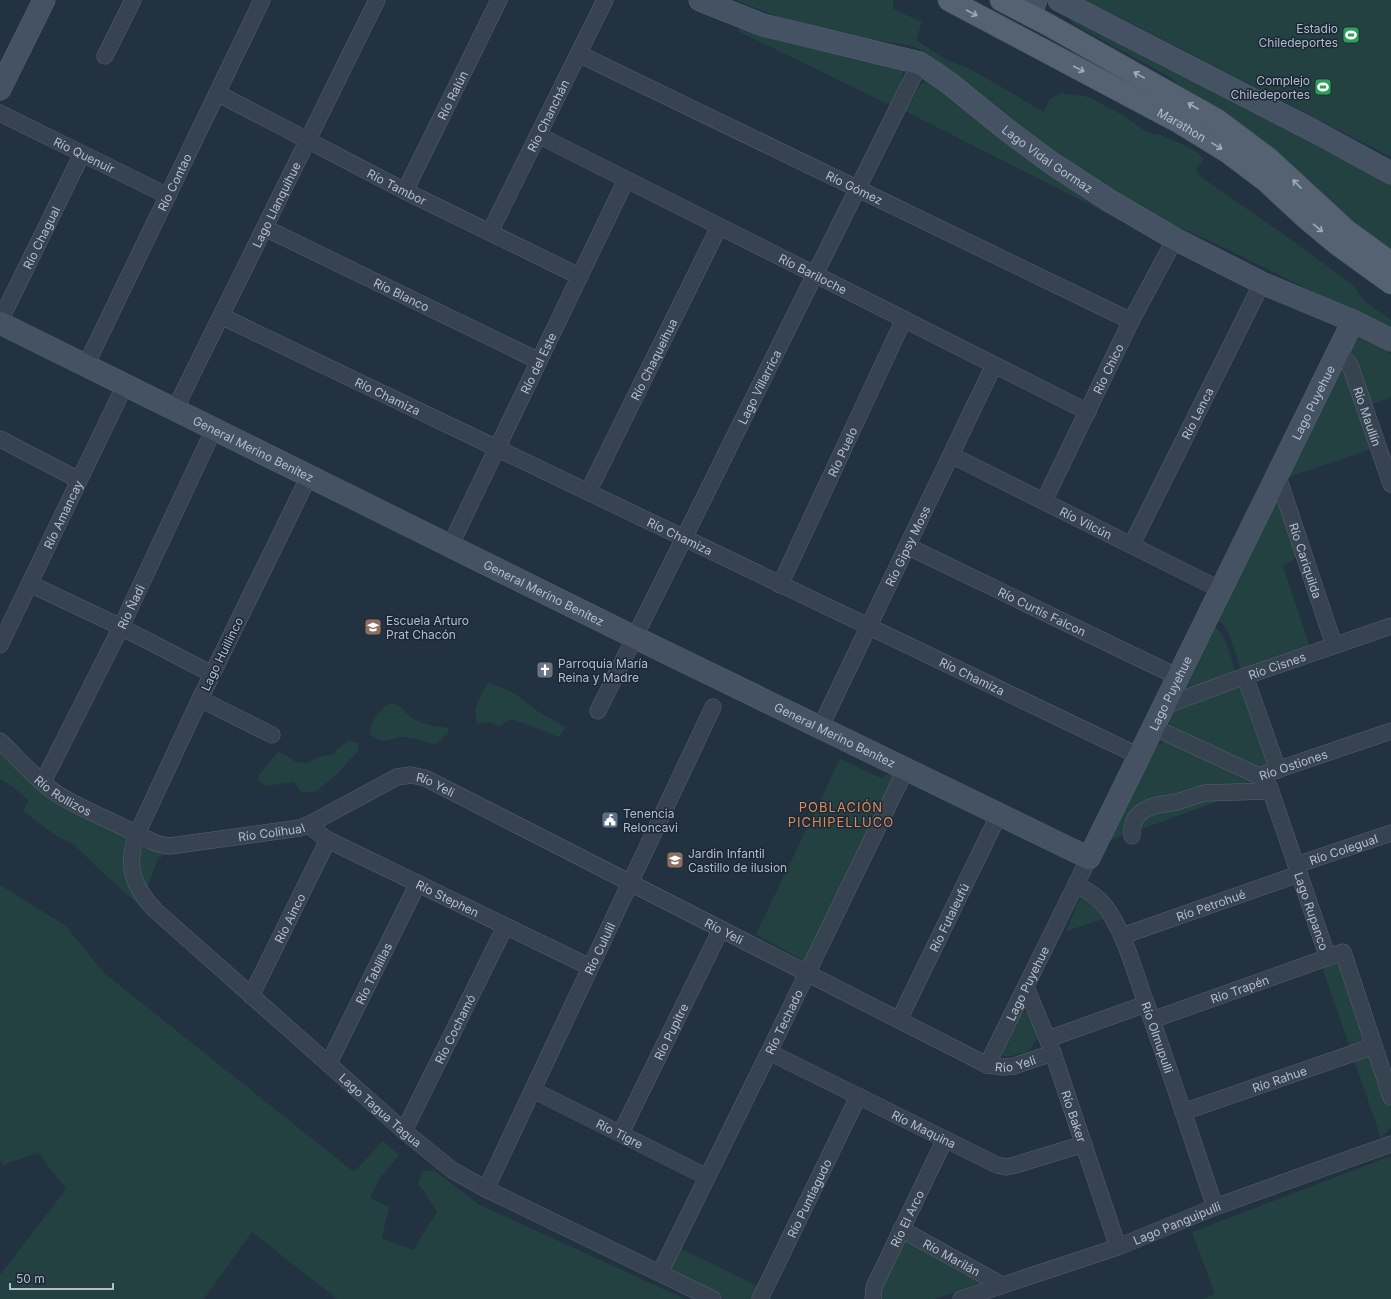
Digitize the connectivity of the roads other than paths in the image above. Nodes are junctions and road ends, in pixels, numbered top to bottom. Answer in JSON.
{"nodes":[{"id":1,"x":44,"y":0,"type":"edge"},
{"id":2,"x":133,"y":0,"type":"edge"},
{"id":3,"x":262,"y":0,"type":"edge"},
{"id":4,"x":377,"y":0,"type":"edge"},
{"id":5,"x":499,"y":0,"type":"edge"},
{"id":6,"x":605,"y":0,"type":"edge"},
{"id":7,"x":700,"y":0,"type":"edge"},
{"id":8,"x":949,"y":0,"type":"edge"},
{"id":9,"x":1000,"y":0,"type":"edge"},
{"id":10,"x":1059,"y":0,"type":"edge"},
{"id":11,"x":1033,"y":7,"type":"edge"},
{"id":12,"x":996,"y":25,"type":"junction"},
{"id":13,"x":1045,"y":50,"type":"junction"},
{"id":14,"x":579,"y":54,"type":"junction"},
{"id":15,"x":105,"y":56,"type":"dead end"},
{"id":16,"x":920,"y":63,"type":"junction"},
{"id":17,"x":0,"y":89,"type":"edge"},
{"id":18,"x":217,"y":93,"type":"junction"},
{"id":19,"x":0,"y":113,"type":"edge"},
{"id":20,"x":538,"y":135,"type":"junction"},
{"id":21,"x":308,"y":140,"type":"junction"},
{"id":22,"x":82,"y":154,"type":"junction"},
{"id":23,"x":1391,"y":173,"type":"edge"},
{"id":24,"x":626,"y":180,"type":"junction"},
{"id":25,"x":856,"y":189,"type":"junction"},
{"id":26,"x":405,"y":190,"type":"junction"},
{"id":27,"x":168,"y":196,"type":"junction"},
{"id":28,"x":719,"y":227,"type":"junction"},
{"id":29,"x":265,"y":228,"type":"junction"},
{"id":30,"x":490,"y":232,"type":"junction"},
{"id":31,"x":1175,"y":239,"type":"junction"},
{"id":32,"x":1391,"y":263,"type":"edge"},
{"id":33,"x":814,"y":274,"type":"junction"},
{"id":34,"x":579,"y":276,"type":"junction"},
{"id":35,"x":1262,"y":283,"type":"junction"},
{"id":36,"x":1391,"y":283,"type":"edge"},
{"id":37,"x":221,"y":316,"type":"junction"},
{"id":38,"x":904,"y":319,"type":"junction"},
{"id":39,"x":1131,"y":321,"type":"junction"},
{"id":40,"x":1353,"y":321,"type":"junction"},
{"id":41,"x":0,"y":322,"type":"edge"},
{"id":42,"x":1391,"y":340,"type":"edge"},
{"id":43,"x":1338,"y":352,"type":"junction"},
{"id":44,"x":539,"y":361,"type":"junction"},
{"id":45,"x":86,"y":365,"type":"junction"},
{"id":46,"x":994,"y":365,"type":"junction"},
{"id":47,"x":125,"y":385,"type":"junction"},
{"id":48,"x":175,"y":410,"type":"junction"},
{"id":49,"x":1088,"y":412,"type":"junction"},
{"id":50,"x":214,"y":429,"type":"junction"},
{"id":51,"x":0,"y":439,"type":"edge"},
{"id":52,"x":497,"y":448,"type":"junction"},
{"id":53,"x":951,"y":455,"type":"junction"},
{"id":54,"x":309,"y":476,"type":"junction"},
{"id":55,"x":1276,"y":477,"type":"junction"},
{"id":56,"x":79,"y":480,"type":"junction"},
{"id":57,"x":1391,"y":484,"type":"edge"},
{"id":58,"x":588,"y":492,"type":"junction"},
{"id":59,"x":1044,"y":501,"type":"junction"},
{"id":60,"x":683,"y":538,"type":"junction"},
{"id":61,"x":1132,"y":544,"type":"junction"},
{"id":62,"x":450,"y":546,"type":"junction"},
{"id":63,"x":907,"y":546,"type":"junction"},
{"id":64,"x":30,"y":584,"type":"junction"},
{"id":65,"x":780,"y":585,"type":"junction"},
{"id":66,"x":1221,"y":590,"type":"junction"},
{"id":67,"x":868,"y":626,"type":"junction"},
{"id":68,"x":1391,"y":626,"type":"edge"},
{"id":69,"x":121,"y":627,"type":"junction"},
{"id":70,"x":634,"y":637,"type":"junction"},
{"id":71,"x":0,"y":645,"type":"edge"},
{"id":72,"x":1334,"y":645,"type":"junction"},
{"id":73,"x":212,"y":674,"type":"junction"},
{"id":74,"x":1245,"y":676,"type":"junction"},
{"id":75,"x":1178,"y":677,"type":"junction"},
{"id":76,"x":200,"y":699,"type":"junction"},
{"id":77,"x":1164,"y":706,"type":"junction"},
{"id":78,"x":713,"y":707,"type":"dead end"},
{"id":79,"x":598,"y":710,"type":"dead end"},
{"id":80,"x":820,"y":728,"type":"junction"},
{"id":81,"x":1153,"y":728,"type":"junction"},
{"id":82,"x":1391,"y":731,"type":"edge"},
{"id":83,"x":272,"y":735,"type":"dead end"},
{"id":84,"x":0,"y":741,"type":"edge"},
{"id":85,"x":1139,"y":756,"type":"junction"},
{"id":86,"x":906,"y":769,"type":"junction"},
{"id":87,"x":1278,"y":770,"type":"junction"},
{"id":88,"x":1259,"y":776,"type":"junction"},
{"id":89,"x":397,"y":777,"type":"joint"},
{"id":90,"x":43,"y":782,"type":"junction"},
{"id":91,"x":1270,"y":791,"type":"junction"},
{"id":92,"x":999,"y":814,"type":"junction"},
{"id":93,"x":308,"y":826,"type":"junction"},
{"id":94,"x":1391,"y":833,"type":"edge"},
{"id":95,"x":137,"y":834,"type":"junction"},
{"id":96,"x":1132,"y":836,"type":"dead end"},
{"id":97,"x":328,"y":840,"type":"junction"},
{"id":98,"x":1089,"y":858,"type":"junction"},
{"id":99,"x":1297,"y":870,"type":"junction"},
{"id":100,"x":630,"y":882,"type":"junction"},
{"id":101,"x":418,"y":883,"type":"junction"},
{"id":102,"x":1076,"y":884,"type":"junction"},
{"id":103,"x":505,"y":927,"type":"junction"},
{"id":104,"x":721,"y":929,"type":"junction"},
{"id":105,"x":1122,"y":936,"type":"junction"},
{"id":106,"x":1328,"y":958,"type":"junction"},
{"id":107,"x":590,"y":967,"type":"junction"},
{"id":108,"x":807,"y":973,"type":"junction"},
{"id":109,"x":1026,"y":987,"type":"junction"},
{"id":110,"x":251,"y":996,"type":"junction"},
{"id":111,"x":1146,"y":1004,"type":"junction"},
{"id":112,"x":899,"y":1020,"type":"junction"},
{"id":113,"x":1152,"y":1020,"type":"junction"},
{"id":114,"x":1050,"y":1046,"type":"junction"},
{"id":115,"x":1374,"y":1046,"type":"junction"},
{"id":116,"x":769,"y":1052,"type":"junction"},
{"id":117,"x":329,"y":1063,"type":"junction"},
{"id":118,"x":987,"y":1065,"type":"junction"},
{"id":119,"x":532,"y":1090,"type":"junction"},
{"id":120,"x":858,"y":1097,"type":"junction"},
{"id":121,"x":1391,"y":1097,"type":"edge"},
{"id":122,"x":1183,"y":1112,"type":"junction"},
{"id":123,"x":404,"y":1131,"type":"junction"},
{"id":124,"x":621,"y":1133,"type":"junction"},
{"id":125,"x":945,"y":1140,"type":"junction"},
{"id":126,"x":1084,"y":1144,"type":"junction"},
{"id":127,"x":1391,"y":1144,"type":"edge"},
{"id":128,"x":707,"y":1177,"type":"junction"},
{"id":129,"x":486,"y":1189,"type":"junction"},
{"id":130,"x":1215,"y":1207,"type":"junction"},
{"id":131,"x":901,"y":1229,"type":"junction"},
{"id":132,"x":1118,"y":1248,"type":"junction"},
{"id":133,"x":660,"y":1272,"type":"junction"},
{"id":134,"x":1002,"y":1286,"type":"junction"},
{"id":135,"x":714,"y":1299,"type":"edge"},
{"id":136,"x":760,"y":1299,"type":"edge"},
{"id":137,"x":873,"y":1299,"type":"edge"},
{"id":138,"x":961,"y":1299,"type":"edge"}],
"edges":[{"from":1,"to":17,"type":"street"},
{"from":2,"to":15,"type":"street"},
{"from":3,"to":18,"type":"street","name":"Río Contao"},
{"from":4,"to":21,"type":"street","name":"Lago Llanquihue"},
{"from":5,"to":26,"type":"street","name":"Río Ralún"},
{"from":6,"to":14,"type":"street","name":"Río Chanchán"},
{"from":7,"to":16,"type":"street","name":"Lago Vidal Gormaz"},
{"from":8,"to":12,"type":"main road","name":"Marathon","one_way":true},
{"from":9,"to":11,"type":"main road","name":"Marathon"},
{"from":10,"to":23,"type":"street"},
{"from":11,"to":12,"type":"main road"},
{"from":11,"to":13,"type":"main road"},
{"from":32,"to":11,"type":"main road","name":"Marathon","one_way":true},
{"from":12,"to":13,"type":"main road","name":"Marathon"},
{"from":13,"to":36,"type":"main road","name":"Marathon","one_way":true},
{"from":14,"to":20,"type":"street","name":"Río Chanchán"},
{"from":14,"to":25,"type":"street","name":"Río Gómez"},
{"from":16,"to":25,"type":"street","name":"Lago Villarrica"},
{"from":16,"to":31,"type":"street","name":"Lago Vidal Gormaz"},
{"from":18,"to":21,"type":"street","name":"Río Tambor"},
{"from":18,"to":27,"type":"street","name":"Río Contao"},
{"from":19,"to":22,"type":"street","name":"Río Quenuir"},
{"from":20,"to":24,"type":"street","name":"Río Bariloche"},
{"from":20,"to":30,"type":"street","name":"Río Chanchán"},
{"from":21,"to":26,"type":"street","name":"Río Tambor"},
{"from":21,"to":29,"type":"street","name":"Lago Llanquihue"},
{"from":22,"to":27,"type":"street","name":"Río Quenuir"},
{"from":22,"to":41,"type":"street","name":"Río Chagual"},
{"from":24,"to":28,"type":"street","name":"Río Bariloche"},
{"from":24,"to":34,"type":"street","name":"Río del Este"},
{"from":25,"to":33,"type":"street","name":"Lago Villarrica"},
{"from":25,"to":39,"type":"street","name":"Río Gómez"},
{"from":26,"to":30,"type":"street","name":"Río Tambor"},
{"from":27,"to":45,"type":"street","name":"Río Contao"},
{"from":28,"to":33,"type":"street","name":"Río Bariloche"},
{"from":28,"to":58,"type":"street","name":"Río Chaqueihua"},
{"from":29,"to":37,"type":"street","name":"Lago Llanquihue"},
{"from":29,"to":44,"type":"street","name":"Río Blanco"},
{"from":30,"to":34,"type":"street","name":"Río Tambor"},
{"from":31,"to":35,"type":"street","name":"Lago Vidal Gormaz"},
{"from":31,"to":39,"type":"street","name":"Río Chico"},
{"from":33,"to":38,"type":"street","name":"Río Bariloche"},
{"from":33,"to":60,"type":"street","name":"Lago Villarrica"},
{"from":34,"to":44,"type":"street","name":"Río del Este"},
{"from":35,"to":40,"type":"street","name":"Lago Vidal Gormaz"},
{"from":35,"to":61,"type":"street","name":"Río Lenca"},
{"from":37,"to":48,"type":"street","name":"Lago Llanquihue"},
{"from":37,"to":52,"type":"street","name":"Río Chamiza"},
{"from":38,"to":46,"type":"street","name":"Río Bariloche"},
{"from":38,"to":65,"type":"street","name":"Río Puelo"},
{"from":39,"to":49,"type":"street","name":"Río Chico"},
{"from":40,"to":42,"type":"street","name":"Lago Vidal Gormaz"},
{"from":40,"to":43,"type":"street","name":"Lago Puyehue"},
{"from":41,"to":45,"type":"street","name":"General Merino Benítez"},
{"from":43,"to":55,"type":"street","name":"Lago Puyehue"},
{"from":43,"to":57,"type":"street","name":"Rio Maullín"},
{"from":44,"to":52,"type":"street","name":"Río del Este"},
{"from":45,"to":47,"type":"street","name":"General Merino Benítez"},
{"from":46,"to":49,"type":"street","name":"Río Bariloche"},
{"from":46,"to":53,"type":"street","name":"Río Gipsy Moss"},
{"from":47,"to":48,"type":"street","name":"General Merino Benítez"},
{"from":47,"to":56,"type":"street","name":"Río Amancay"},
{"from":48,"to":50,"type":"street","name":"General Merino Benítez"},
{"from":49,"to":59,"type":"street","name":"Río Chico"},
{"from":50,"to":54,"type":"street","name":"General Merino Benítez"},
{"from":50,"to":69,"type":"street","name":"Río Ñadi"},
{"from":51,"to":56,"type":"street"},
{"from":52,"to":58,"type":"street","name":"Río Chamiza"},
{"from":52,"to":62,"type":"street","name":"Río del Este"},
{"from":53,"to":59,"type":"street","name":"Río Vilcún"},
{"from":53,"to":63,"type":"street","name":"Río Gipsy Moss"},
{"from":54,"to":62,"type":"street","name":"General Merino Benítez"},
{"from":54,"to":73,"type":"street","name":"Lago Huillinco"},
{"from":55,"to":66,"type":"street","name":"Lago Puyehue"},
{"from":55,"to":72,"type":"street","name":"Río Cariquilda"},
{"from":56,"to":64,"type":"street","name":"Río Amancay"},
{"from":58,"to":60,"type":"street","name":"Río Chamiza"},
{"from":59,"to":61,"type":"street","name":"Río Vilcún"},
{"from":60,"to":65,"type":"street","name":"Río Chamiza"},
{"from":60,"to":70,"type":"street","name":"Lago Villarrica"},
{"from":61,"to":66,"type":"street","name":"Río Vilcún"},
{"from":62,"to":70,"type":"street","name":"General Merino Benítez"},
{"from":63,"to":67,"type":"street","name":"Río Gipsy Moss"},
{"from":63,"to":75,"type":"street","name":"Río Curtis Falcon"},
{"from":64,"to":69,"type":"street"},
{"from":64,"to":71,"type":"street","name":"Río Amancay"},
{"from":65,"to":67,"type":"street","name":"Río Chamiza"},
{"from":66,"to":75,"type":"street","name":"Lago Puyehue"},
{"from":67,"to":80,"type":"street","name":"Río Gipsy Moss"},
{"from":67,"to":85,"type":"street","name":"Río Chamiza"},
{"from":68,"to":72,"type":"street","name":"Río Cisnes"},
{"from":69,"to":73,"type":"street"},
{"from":69,"to":90,"type":"street","name":"Río Ñadi"},
{"from":70,"to":79,"type":"street","name":"Lago Villarrica"},
{"from":70,"to":80,"type":"street","name":"General Merino Benítez"},
{"from":72,"to":74,"type":"street","name":"Río Cisnes"},
{"from":73,"to":76,"type":"street","name":"Lago Huillinco"},
{"from":74,"to":77,"type":"street","name":"Río Cisnes"},
{"from":74,"to":87,"type":"street"},
{"from":75,"to":77,"type":"street","name":"Lago Puyehue"},
{"from":76,"to":83,"type":"street"},
{"from":76,"to":95,"type":"street","name":"Lago Huillinco"},
{"from":77,"to":81,"type":"street","name":"Lago Puyehue"},
{"from":78,"to":100,"type":"street","name":"Río Cululil"},
{"from":80,"to":86,"type":"street","name":"General Merino Benítez"},
{"from":81,"to":85,"type":"street","name":"Lago Puyehue"},
{"from":81,"to":88,"type":"street","name":"Río Ostiones"},
{"from":82,"to":87,"type":"street","name":"Río Ostiones"},
{"from":84,"to":90,"type":"street","name":"Río Rollizos"},
{"from":85,"to":98,"type":"street","name":"Lago Puyehue"},
{"from":86,"to":92,"type":"street","name":"General Merino Benítez"},
{"from":86,"to":108,"type":"street","name":"Río Techado"},
{"from":87,"to":88,"type":"street","name":"Río Ostiones"},
{"from":88,"to":91,"type":"street","name":"Lago Rupanco"},
{"from":89,"to":93,"type":"street","name":"Río Colihual"},
{"from":89,"to":100,"type":"street","name":"Río Yeli"},
{"from":90,"to":95,"type":"street","name":"Río Rollizos"},
{"from":91,"to":96,"type":"street","name":"Río Ostiones"},
{"from":91,"to":99,"type":"street","name":"Lago Rupanco"},
{"from":92,"to":98,"type":"street","name":"General Merino Benítez"},
{"from":92,"to":112,"type":"street","name":"Río Futaleufú"},
{"from":93,"to":95,"type":"street","name":"Río Colihual"},
{"from":93,"to":97,"type":"street","name":"Río Stephen"},
{"from":94,"to":99,"type":"street","name":"Río Colegual"},
{"from":95,"to":110,"type":"street","name":"Lago Tagua Tagua"},
{"from":97,"to":101,"type":"street","name":"Río Stephen"},
{"from":97,"to":110,"type":"street","name":"Río Ainco"},
{"from":98,"to":102,"type":"street","name":"Lago Puyehue"},
{"from":99,"to":105,"type":"street","name":"Río Petrohué"},
{"from":99,"to":106,"type":"street","name":"Lago Rupanco"},
{"from":100,"to":104,"type":"street","name":"Río Yeli"},
{"from":100,"to":107,"type":"street","name":"Río Cululil"},
{"from":101,"to":103,"type":"street","name":"Río Stephen"},
{"from":101,"to":117,"type":"street","name":"Río Tablillas"},
{"from":102,"to":105,"type":"street","name":"Río Olmupulli"},
{"from":102,"to":109,"type":"street","name":"Lago Puyehue"},
{"from":103,"to":107,"type":"street","name":"Río Stephen"},
{"from":103,"to":123,"type":"street","name":"Río Cochamó"},
{"from":104,"to":108,"type":"street","name":"Río Yeli"},
{"from":104,"to":124,"type":"street","name":"Río Pupitre"},
{"from":105,"to":111,"type":"street","name":"Río Olmupulli"},
{"from":106,"to":113,"type":"street","name":"Río Trapén"},
{"from":106,"to":115,"type":"street","name":"Lago Rupanco"},
{"from":107,"to":119,"type":"street","name":"Río Cululil"},
{"from":108,"to":112,"type":"street","name":"Río Yeli"},
{"from":108,"to":116,"type":"street","name":"Río Techado"},
{"from":109,"to":114,"type":"street","name":"Río Baker"},
{"from":109,"to":118,"type":"street","name":"Lago Puyehue"},
{"from":110,"to":117,"type":"street","name":"Lago Tagua Tagua"},
{"from":111,"to":113,"type":"street","name":"Río Olmupulli"},
{"from":111,"to":114,"type":"street"},
{"from":112,"to":118,"type":"street","name":"Río Yeli"},
{"from":113,"to":122,"type":"street","name":"Río Olmupulli"},
{"from":114,"to":118,"type":"street","name":"Río Yeli"},
{"from":114,"to":126,"type":"street","name":"Río Baker"},
{"from":115,"to":121,"type":"street","name":"Lago Rupanco"},
{"from":115,"to":122,"type":"street","name":"Río Rahue"},
{"from":116,"to":120,"type":"street","name":"Río Maquina"},
{"from":116,"to":128,"type":"street","name":"Río Techado"},
{"from":117,"to":123,"type":"street","name":"Lago Tagua Tagua"},
{"from":119,"to":124,"type":"street","name":"Río Tigre"},
{"from":119,"to":129,"type":"street","name":"Río Cululil"},
{"from":120,"to":125,"type":"street","name":"Río Maquina"},
{"from":120,"to":136,"type":"street","name":"Río Puntiagudo"},
{"from":122,"to":130,"type":"street","name":"Río Olmupulli"},
{"from":123,"to":129,"type":"street","name":"Lago Tagua Tagua"},
{"from":124,"to":128,"type":"street","name":"Río Tigre"},
{"from":125,"to":126,"type":"street","name":"Río Maquina"},
{"from":125,"to":131,"type":"street","name":"Río El Arco"},
{"from":126,"to":132,"type":"street","name":"Río Baker"},
{"from":127,"to":130,"type":"street","name":"Lago Panguipulli"},
{"from":128,"to":133,"type":"street","name":"Río Techado"},
{"from":129,"to":133,"type":"street","name":"Lago Tagua Tagua"},
{"from":130,"to":132,"type":"street","name":"Lago Panguipulli"},
{"from":131,"to":134,"type":"street","name":"Río Marilán"},
{"from":131,"to":137,"type":"street","name":"Río El Arco"},
{"from":132,"to":134,"type":"street","name":"Lago Panguipulli"},
{"from":133,"to":135,"type":"street","name":"Lago Tagua Tagua"},
{"from":134,"to":138,"type":"street","name":"Lago Panguipulli"}]}
